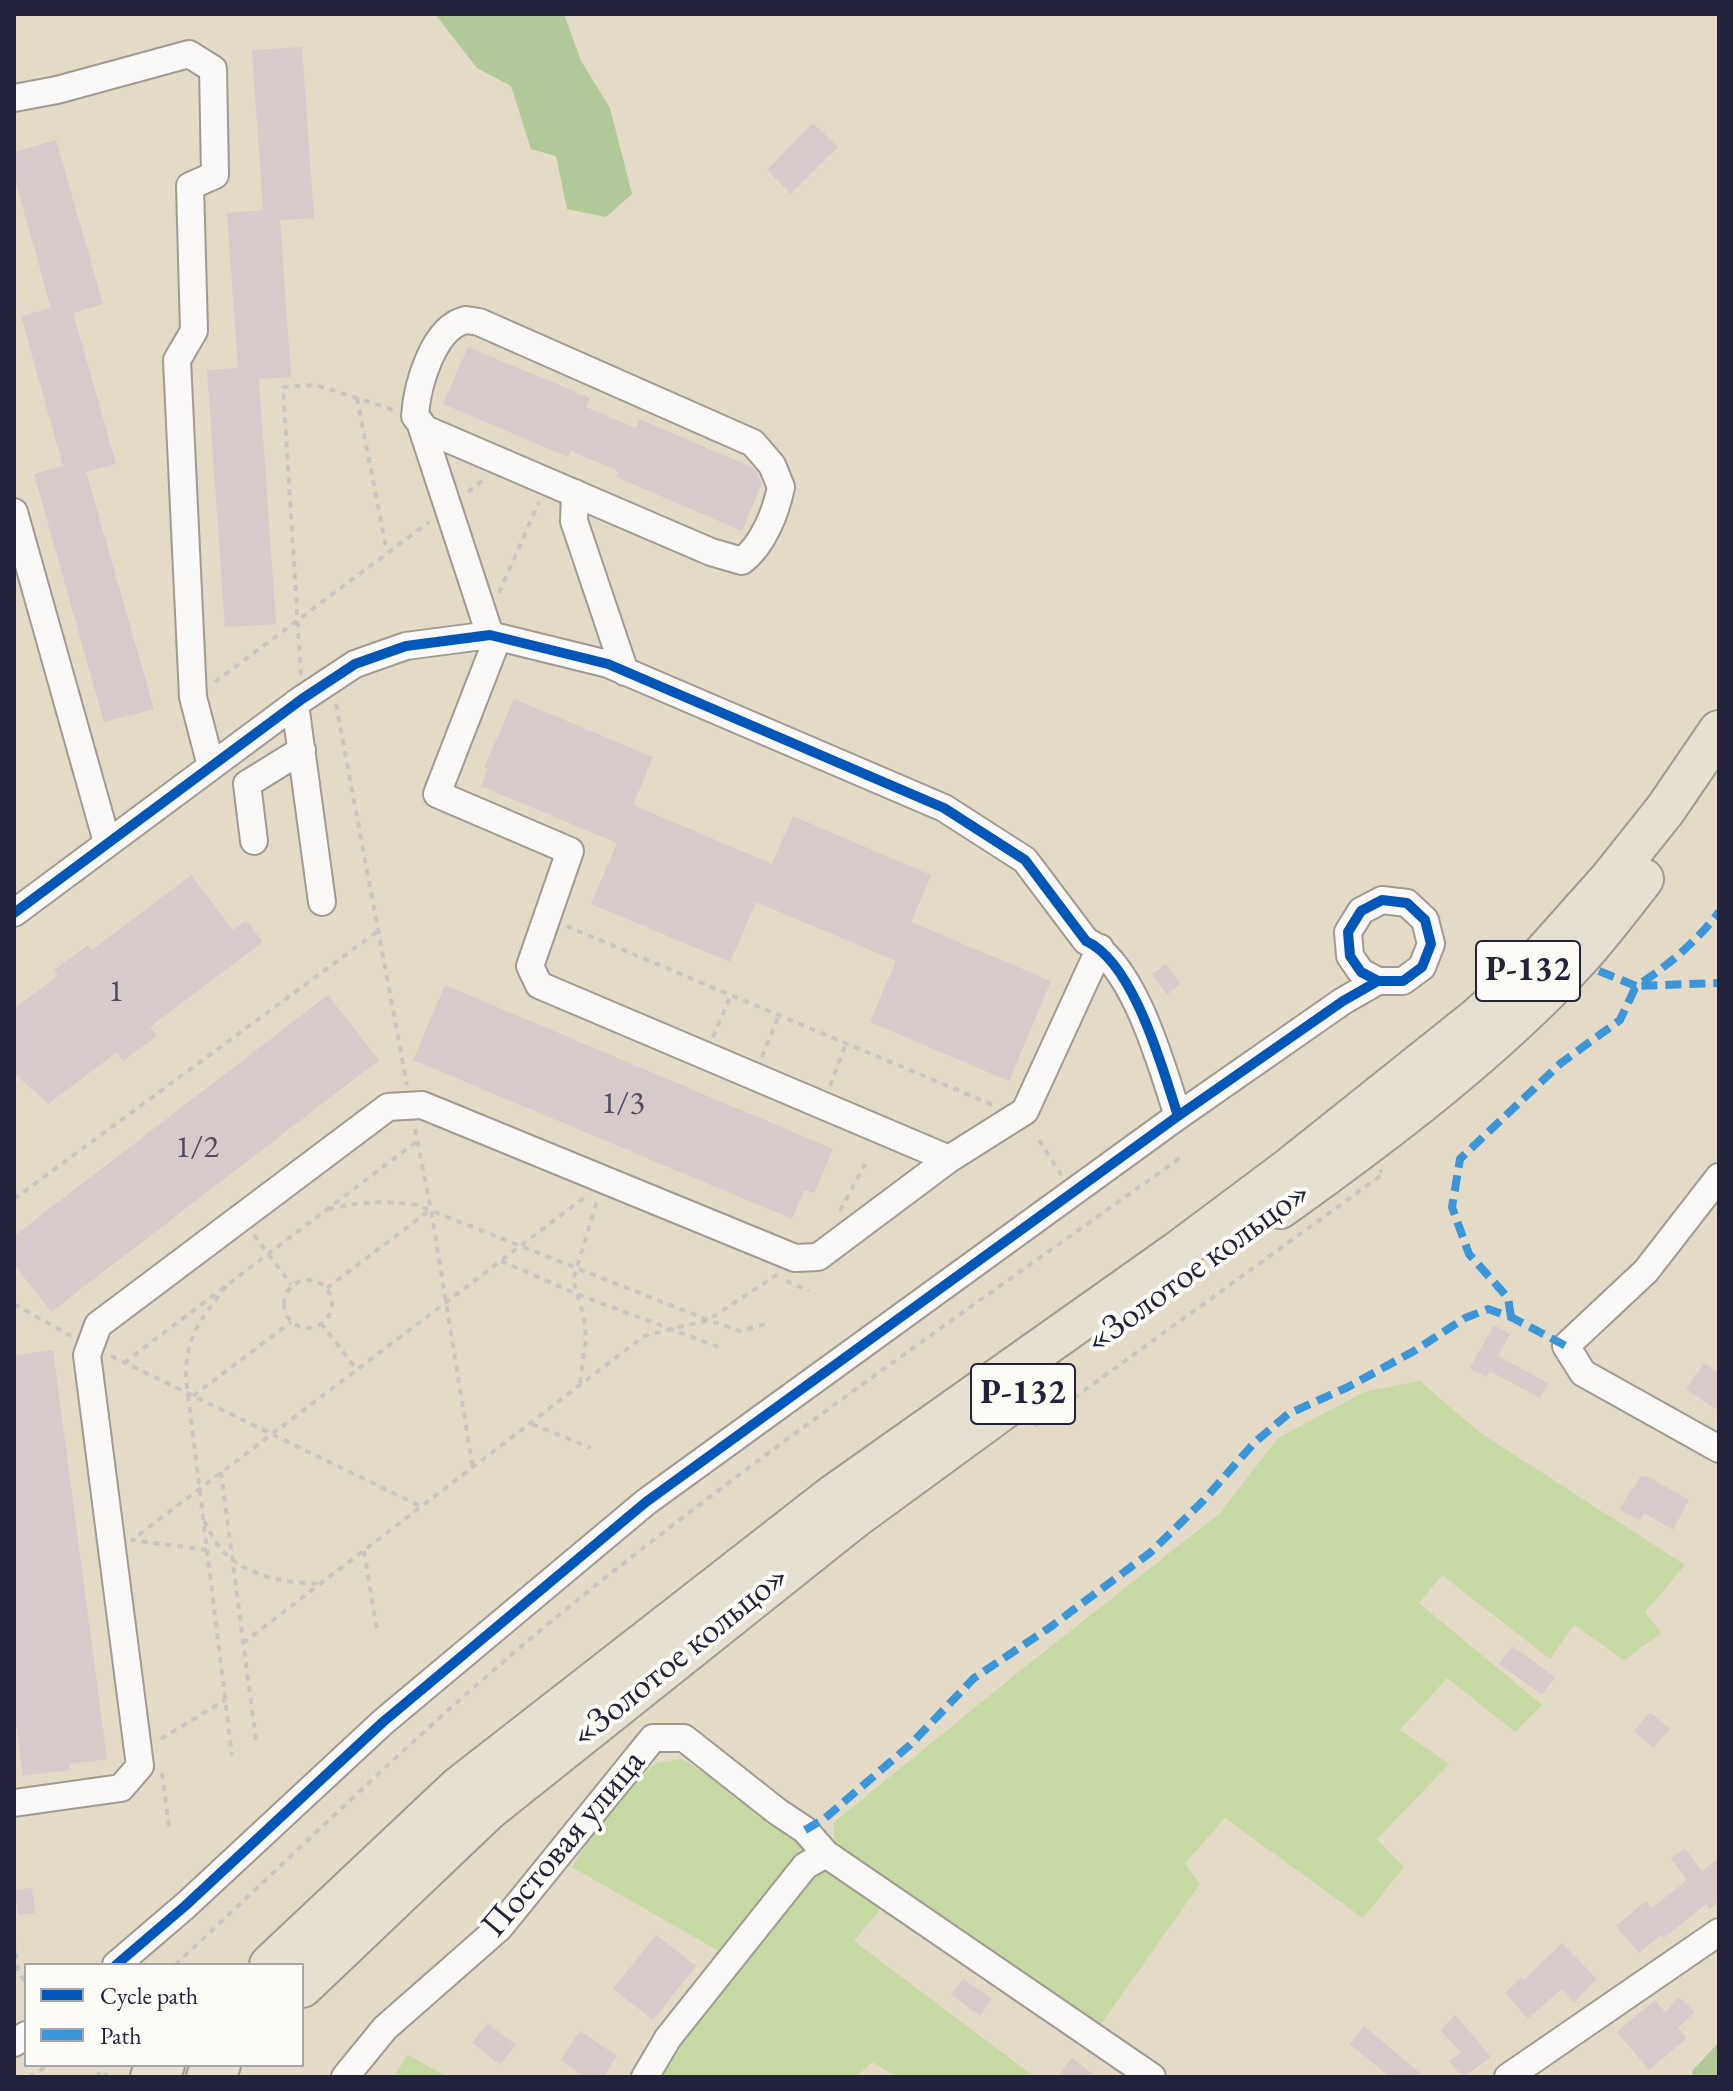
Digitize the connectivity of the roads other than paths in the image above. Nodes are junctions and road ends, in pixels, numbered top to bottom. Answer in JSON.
{"nodes":[{"id":1,"x":14,"y":98,"type":"edge"},
{"id":2,"x":417,"y":419,"type":"junction"},
{"id":3,"x":575,"y":493,"type":"junction"},
{"id":4,"x":14,"y":512,"type":"edge"},
{"id":5,"x":491,"y":632,"type":"junction"},
{"id":6,"x":625,"y":672,"type":"junction"},
{"id":7,"x":299,"y":701,"type":"junction"},
{"id":8,"x":1719,"y":731,"type":"edge"},
{"id":9,"x":302,"y":750,"type":"junction"},
{"id":10,"x":211,"y":766,"type":"junction"},
{"id":11,"x":1719,"y":779,"type":"edge"},
{"id":12,"x":254,"y":841,"type":"dead end"},
{"id":13,"x":107,"y":842,"type":"junction"},
{"id":14,"x":322,"y":902,"type":"dead end"},
{"id":15,"x":14,"y":913,"type":"edge"},
{"id":16,"x":1100,"y":948,"type":"junction"},
{"id":17,"x":1350,"y":956,"type":"junction"},
{"id":18,"x":1378,"y":981,"type":"junction"},
{"id":19,"x":1343,"y":1001,"type":"junction"},
{"id":20,"x":1178,"y":1116,"type":"junction"},
{"id":21,"x":949,"y":1159,"type":"junction"},
{"id":22,"x":1719,"y":1177,"type":"edge"},
{"id":23,"x":1719,"y":1449,"type":"edge"},
{"id":24,"x":14,"y":1803,"type":"edge"},
{"id":25,"x":826,"y":1854,"type":"junction"},
{"id":26,"x":1719,"y":1932,"type":"edge"},
{"id":27,"x":118,"y":1963,"type":"edge"},
{"id":28,"x":272,"y":1963,"type":"edge"},
{"id":29,"x":304,"y":1985,"type":"edge"},
{"id":30,"x":345,"y":2077,"type":"edge"},
{"id":31,"x":645,"y":2077,"type":"edge"},
{"id":32,"x":1152,"y":2077,"type":"edge"},
{"id":33,"x":1508,"y":2077,"type":"edge"}],
"edges":[{"from":1,"to":10,"type":"street"},
{"from":2,"to":3,"type":"street"},
{"from":2,"to":3,"type":"street"},
{"from":2,"to":5,"type":"street"},
{"from":3,"to":6,"type":"street"},
{"from":4,"to":13,"type":"street"},
{"from":5,"to":6,"type":"street"},
{"from":5,"to":7,"type":"street"},
{"from":5,"to":21,"type":"street"},
{"from":6,"to":16,"type":"street"},
{"from":7,"to":9,"type":"street"},
{"from":7,"to":10,"type":"street"},
{"from":8,"to":28,"type":"highway","name":"«Золотое кольцо»","number":"Р-132"},
{"from":9,"to":12,"type":"street"},
{"from":9,"to":14,"type":"street"},
{"from":10,"to":13,"type":"street"},
{"from":11,"to":29,"type":"highway","name":"«Золотое кольцо»","number":"Р-132"},
{"from":13,"to":15,"type":"street"},
{"from":16,"to":20,"type":"street"},
{"from":16,"to":21,"type":"street"},
{"from":17,"to":18,"type":"street"},
{"from":17,"to":18,"type":"street"},
{"from":17,"to":19,"type":"street"},
{"from":18,"to":19,"type":"street"},
{"from":19,"to":20,"type":"street"},
{"from":20,"to":27,"type":"street"},
{"from":21,"to":24,"type":"street"},
{"from":22,"to":23,"type":"street"},
{"from":25,"to":30,"type":"street","name":"Постовая улица"},
{"from":25,"to":31,"type":"street"},
{"from":25,"to":32,"type":"street"},
{"from":26,"to":33,"type":"street"}]}
